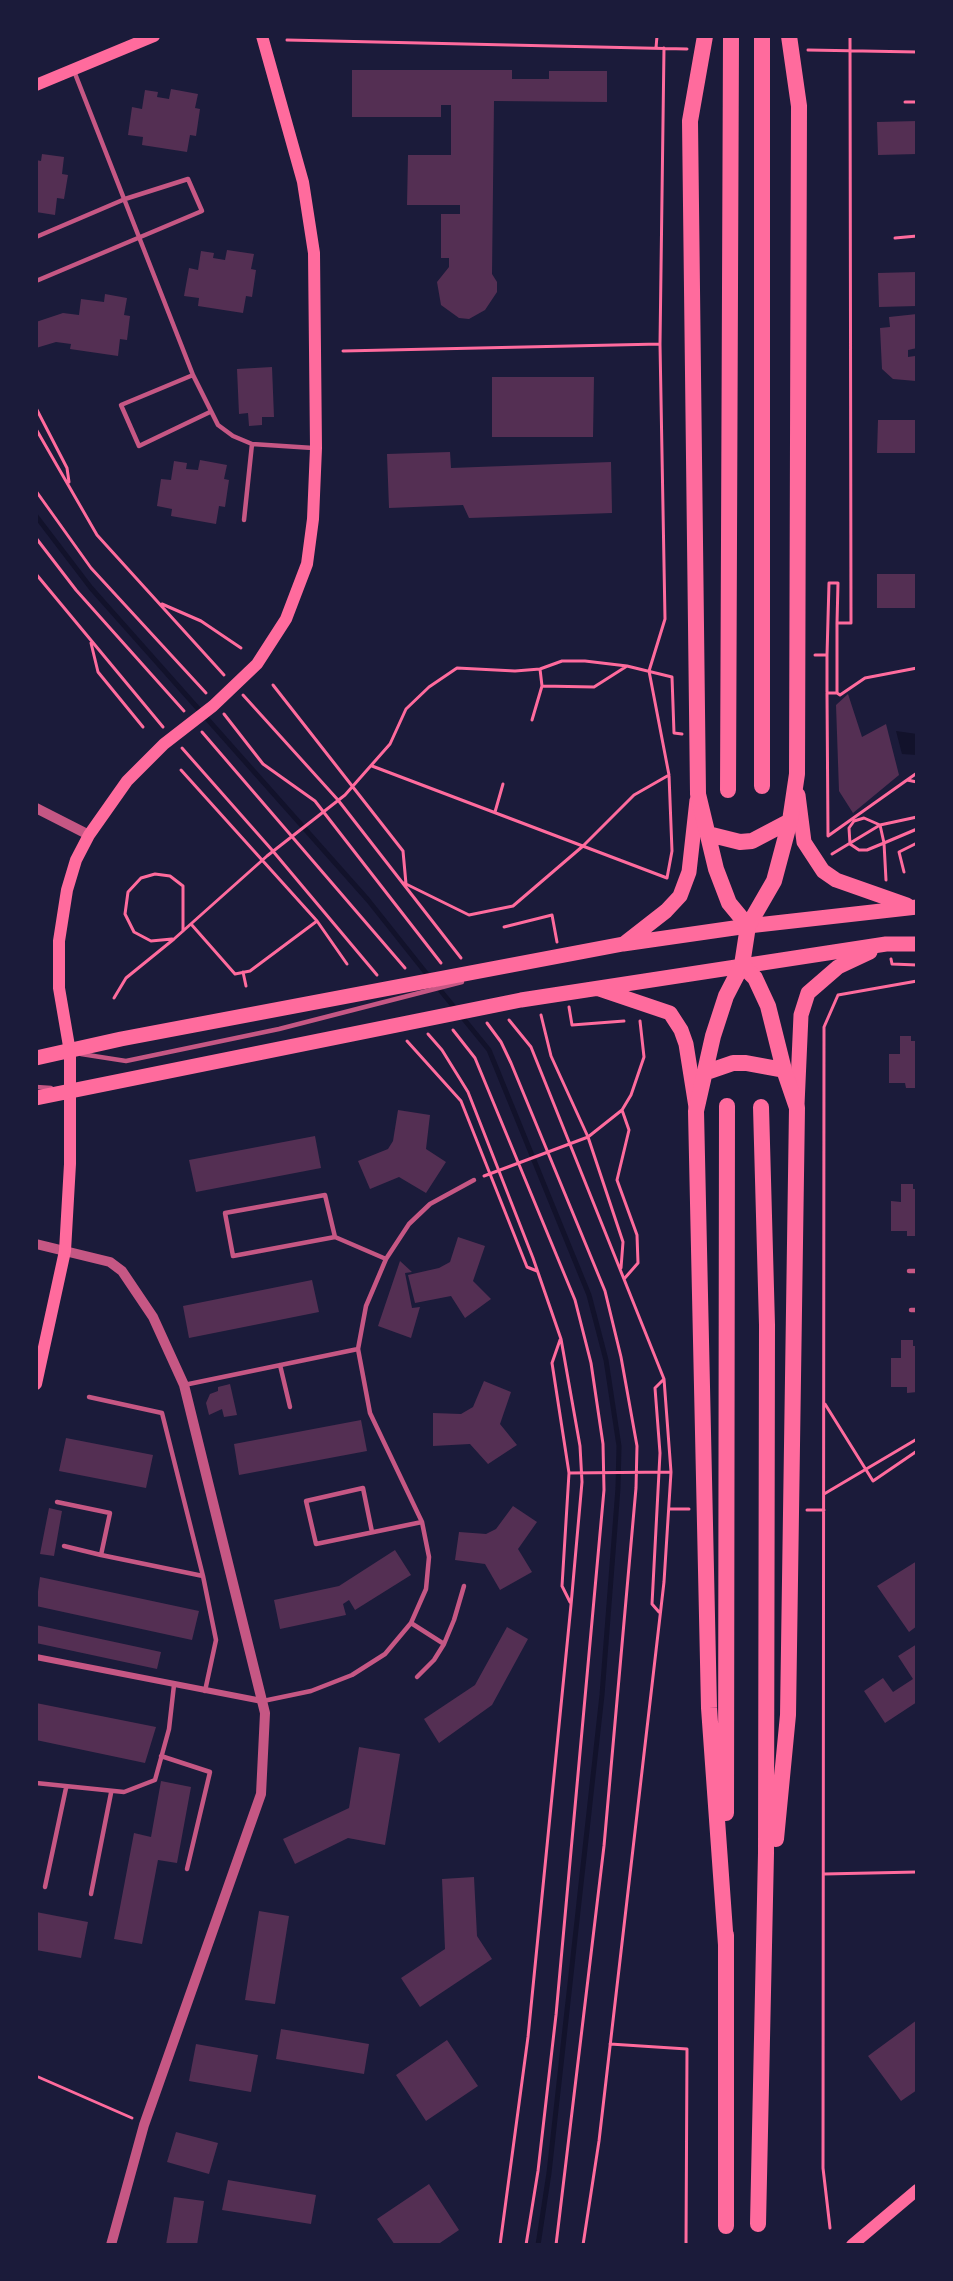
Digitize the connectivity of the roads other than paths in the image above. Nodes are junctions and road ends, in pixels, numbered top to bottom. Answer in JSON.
{"nodes":[{"id":1,"x":154,"y":36,"type":"edge"},
{"id":2,"x":262,"y":36,"type":"edge"},
{"id":3,"x":705,"y":36,"type":"edge"},
{"id":4,"x":731,"y":36,"type":"edge"},
{"id":5,"x":762,"y":36,"type":"edge"},
{"id":6,"x":789,"y":36,"type":"edge"},
{"id":7,"x":74,"y":70,"type":"junction"},
{"id":8,"x":36,"y":85,"type":"edge"},
{"id":9,"x":125,"y":199,"type":"junction"},
{"id":10,"x":36,"y":237,"type":"edge"},
{"id":11,"x":140,"y":237,"type":"junction"},
{"id":12,"x":36,"y":281,"type":"edge"},
{"id":13,"x":193,"y":375,"type":"junction"},
{"id":14,"x":210,"y":412,"type":"junction"},
{"id":15,"x":252,"y":444,"type":"junction"},
{"id":16,"x":316,"y":448,"type":"junction"},
{"id":17,"x":244,"y":520,"type":"dead end"},
{"id":18,"x":797,"y":774,"type":"junction"},
{"id":19,"x":762,"y":786,"type":"dead end"},
{"id":20,"x":728,"y":790,"type":"dead end"},
{"id":21,"x":698,"y":794,"type":"junction"},
{"id":22,"x":36,"y":808,"type":"edge"},
{"id":23,"x":790,"y":821,"type":"junction"},
{"id":24,"x":708,"y":834,"type":"junction"},
{"id":25,"x":89,"y":835,"type":"junction"},
{"id":26,"x":914,"y":907,"type":"edge"},
{"id":27,"x":748,"y":926,"type":"junction"},
{"id":28,"x":917,"y":943,"type":"edge"},
{"id":29,"x":623,"y":944,"type":"junction"},
{"id":30,"x":886,"y":944,"type":"junction"},
{"id":31,"x":742,"y":965,"type":"junction"},
{"id":32,"x":596,"y":988,"type":"junction"},
{"id":33,"x":379,"y":991,"type":"junction"},
{"id":34,"x":70,"y":1052,"type":"junction"},
{"id":35,"x":36,"y":1058,"type":"edge"},
{"id":36,"x":784,"y":1070,"type":"junction"},
{"id":37,"x":704,"y":1073,"type":"junction"},
{"id":38,"x":36,"y":1087,"type":"edge"},
{"id":39,"x":70,"y":1091,"type":"junction"},
{"id":40,"x":36,"y":1098,"type":"edge"},
{"id":41,"x":727,"y":1106,"type":"dead end"},
{"id":42,"x":761,"y":1107,"type":"dead end"},
{"id":43,"x":797,"y":1108,"type":"junction"},
{"id":44,"x":696,"y":1111,"type":"junction"},
{"id":45,"x":474,"y":1180,"type":"dead end"},
{"id":46,"x":335,"y":1237,"type":"junction"},
{"id":47,"x":36,"y":1244,"type":"edge"},
{"id":48,"x":65,"y":1251,"type":"junction"},
{"id":49,"x":386,"y":1259,"type":"junction"},
{"id":50,"x":909,"y":1271,"type":"dead end"},
{"id":51,"x":917,"y":1271,"type":"edge"},
{"id":52,"x":911,"y":1310,"type":"dead end"},
{"id":53,"x":917,"y":1310,"type":"edge"},
{"id":54,"x":358,"y":1349,"type":"junction"},
{"id":55,"x":280,"y":1365,"type":"junction"},
{"id":56,"x":36,"y":1384,"type":"edge"},
{"id":57,"x":184,"y":1385,"type":"junction"},
{"id":58,"x":89,"y":1397,"type":"dead end"},
{"id":59,"x":290,"y":1407,"type":"dead end"},
{"id":60,"x":57,"y":1502,"type":"dead end"},
{"id":61,"x":422,"y":1522,"type":"junction"},
{"id":62,"x":372,"y":1532,"type":"junction"},
{"id":63,"x":64,"y":1546,"type":"dead end"},
{"id":64,"x":101,"y":1555,"type":"junction"},
{"id":65,"x":203,"y":1576,"type":"junction"},
{"id":66,"x":464,"y":1586,"type":"dead end"},
{"id":67,"x":411,"y":1623,"type":"junction"},
{"id":68,"x":444,"y":1644,"type":"junction"},
{"id":69,"x":36,"y":1657,"type":"edge"},
{"id":70,"x":417,"y":1677,"type":"dead end"},
{"id":71,"x":174,"y":1684,"type":"junction"},
{"id":72,"x":205,"y":1691,"type":"junction"},
{"id":73,"x":263,"y":1701,"type":"junction"},
{"id":74,"x":161,"y":1756,"type":"junction"},
{"id":75,"x":36,"y":1783,"type":"edge"},
{"id":76,"x":66,"y":1788,"type":"junction"},
{"id":77,"x":111,"y":1792,"type":"junction"},
{"id":78,"x":187,"y":1869,"type":"dead end"},
{"id":79,"x":45,"y":1887,"type":"dead end"},
{"id":80,"x":91,"y":1894,"type":"dead end"},
{"id":81,"x":726,"y":1945,"type":"junction"},
{"id":82,"x":764,"y":1953,"type":"junction"},
{"id":83,"x":917,"y":2190,"type":"edge"},
{"id":84,"x":758,"y":2224,"type":"dead end"},
{"id":85,"x":726,"y":2226,"type":"dead end"},
{"id":86,"x":111,"y":2245,"type":"edge"},
{"id":87,"x":852,"y":2245,"type":"edge"}],
"edges":[{"from":1,"to":7,"type":"main road"},
{"from":2,"to":16,"type":"main road"},
{"from":3,"to":21,"type":"highway"},
{"from":4,"to":20,"type":"highway"},
{"from":5,"to":19,"type":"highway"},
{"from":6,"to":18,"type":"highway"},
{"from":7,"to":8,"type":"main road"},
{"from":7,"to":9,"type":"lane"},
{"from":9,"to":10,"type":"lane"},
{"from":9,"to":11,"type":"lane"},
{"from":9,"to":11,"type":"lane"},
{"from":11,"to":12,"type":"lane"},
{"from":11,"to":13,"type":"lane"},
{"from":13,"to":14,"type":"lane"},
{"from":13,"to":14,"type":"lane"},
{"from":14,"to":15,"type":"lane"},
{"from":15,"to":16,"type":"lane"},
{"from":15,"to":17,"type":"lane"},
{"from":16,"to":25,"type":"main road"},
{"from":18,"to":23,"type":"highway"},
{"from":18,"to":26,"type":"main road"},
{"from":21,"to":24,"type":"highway"},
{"from":21,"to":29,"type":"main road"},
{"from":22,"to":25,"type":"street"},
{"from":23,"to":24,"type":"highway"},
{"from":23,"to":27,"type":"highway"},
{"from":24,"to":27,"type":"highway"},
{"from":25,"to":34,"type":"main road"},
{"from":26,"to":27,"type":"main road"},
{"from":27,"to":29,"type":"main road"},
{"from":27,"to":31,"type":"highway"},
{"from":28,"to":30,"type":"main road"},
{"from":29,"to":33,"type":"main road"},
{"from":30,"to":31,"type":"main road"},
{"from":30,"to":43,"type":"main road"},
{"from":31,"to":32,"type":"main road"},
{"from":31,"to":36,"type":"highway"},
{"from":31,"to":37,"type":"highway"},
{"from":32,"to":39,"type":"main road"},
{"from":32,"to":44,"type":"main road"},
{"from":33,"to":34,"type":"main road"},
{"from":33,"to":34,"type":"lane"},
{"from":34,"to":35,"type":"main road"},
{"from":34,"to":39,"type":"main road"},
{"from":36,"to":37,"type":"highway"},
{"from":36,"to":43,"type":"highway"},
{"from":37,"to":44,"type":"highway"},
{"from":38,"to":39,"type":"lane"},
{"from":39,"to":40,"type":"main road"},
{"from":39,"to":48,"type":"main road"},
{"from":41,"to":81,"type":"highway"},
{"from":42,"to":82,"type":"highway"},
{"from":43,"to":82,"type":"highway"},
{"from":44,"to":81,"type":"highway"},
{"from":45,"to":49,"type":"lane"},
{"from":46,"to":46,"type":"lane"},
{"from":46,"to":49,"type":"lane"},
{"from":47,"to":48,"type":"street"},
{"from":48,"to":56,"type":"main road"},
{"from":48,"to":57,"type":"street"},
{"from":49,"to":54,"type":"lane"},
{"from":50,"to":51,"type":"lane"},
{"from":52,"to":53,"type":"lane"},
{"from":54,"to":55,"type":"lane"},
{"from":54,"to":61,"type":"lane"},
{"from":55,"to":57,"type":"lane"},
{"from":55,"to":59,"type":"lane"},
{"from":57,"to":73,"type":"street"},
{"from":58,"to":65,"type":"lane"},
{"from":60,"to":64,"type":"lane"},
{"from":61,"to":62,"type":"lane"},
{"from":61,"to":67,"type":"lane"},
{"from":62,"to":62,"type":"lane"},
{"from":63,"to":64,"type":"lane"},
{"from":64,"to":65,"type":"lane"},
{"from":65,"to":72,"type":"lane"},
{"from":66,"to":68,"type":"lane"},
{"from":67,"to":68,"type":"lane"},
{"from":67,"to":73,"type":"lane"},
{"from":68,"to":70,"type":"lane"},
{"from":69,"to":71,"type":"street"},
{"from":71,"to":72,"type":"street"},
{"from":71,"to":74,"type":"lane"},
{"from":72,"to":73,"type":"street"},
{"from":73,"to":86,"type":"street"},
{"from":74,"to":77,"type":"lane"},
{"from":74,"to":78,"type":"lane"},
{"from":75,"to":76,"type":"lane"},
{"from":76,"to":77,"type":"lane"},
{"from":76,"to":79,"type":"lane"},
{"from":77,"to":80,"type":"lane"},
{"from":81,"to":85,"type":"highway"},
{"from":82,"to":84,"type":"highway"},
{"from":83,"to":87,"type":"main road"}]}
